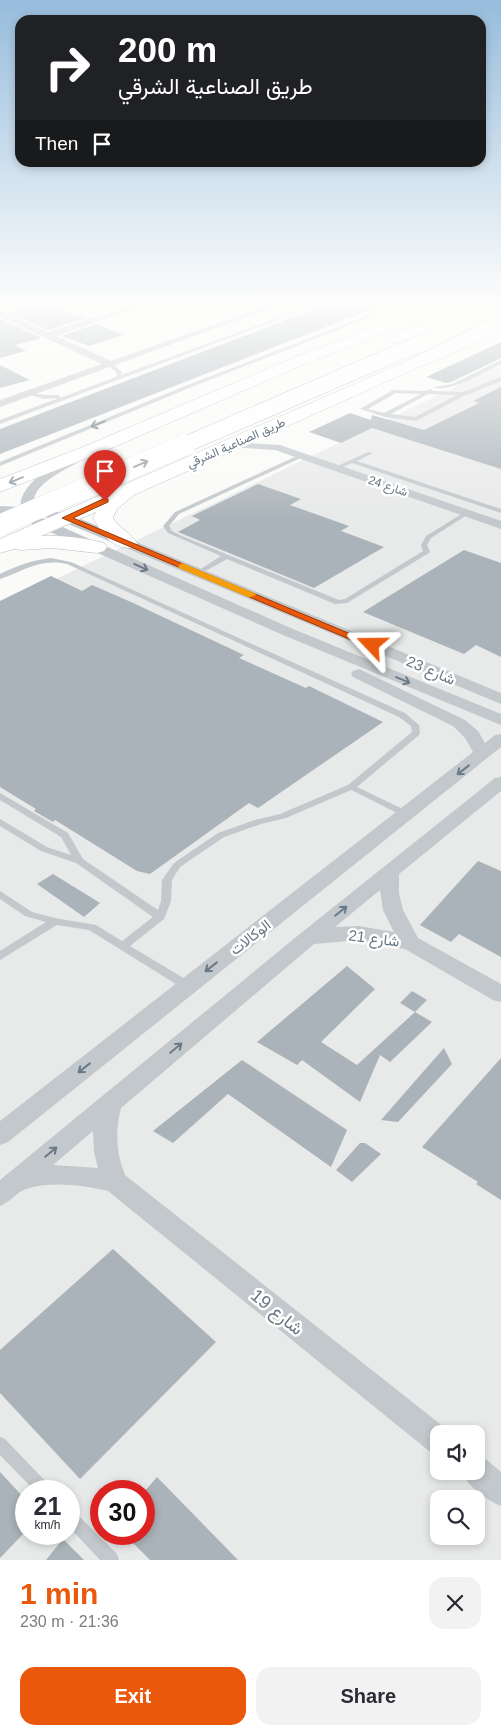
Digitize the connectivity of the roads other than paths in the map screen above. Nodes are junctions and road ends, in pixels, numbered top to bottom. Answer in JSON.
{"nodes":[{"id":1,"x":77,"y":376,"type":"edge"},
{"id":2,"x":121,"y":376,"type":"edge"},
{"id":3,"x":219,"y":376,"type":"edge"},
{"id":4,"x":265,"y":376,"type":"edge"},
{"id":5,"x":297,"y":376,"type":"edge"},
{"id":6,"x":345,"y":376,"type":"edge"},
{"id":7,"x":387,"y":376,"type":"edge"},
{"id":8,"x":472,"y":376,"type":"edge"},
{"id":9,"x":118,"y":377,"type":"joint"},
{"id":10,"x":501,"y":379,"type":"edge"},
{"id":11,"x":96,"y":385,"type":"junction"},
{"id":12,"x":405,"y":385,"type":"dead end"},
{"id":13,"x":106,"y":389,"type":"dead end"},
{"id":14,"x":430,"y":391,"type":"junction"},
{"id":15,"x":29,"y":393,"type":"junction"},
{"id":16,"x":464,"y":394,"type":"junction"},
{"id":17,"x":67,"y":396,"type":"junction"},
{"id":18,"x":137,"y":400,"type":"dead end"},
{"id":19,"x":0,"y":404,"type":"edge"},
{"id":20,"x":147,"y":404,"type":"junction"},
{"id":21,"x":385,"y":415,"type":"junction"},
{"id":22,"x":0,"y":422,"type":"edge"},
{"id":23,"x":273,"y":427,"type":"junction"},
{"id":24,"x":232,"y":445,"type":"junction"},
{"id":25,"x":276,"y":447,"type":"junction"},
{"id":26,"x":94,"y":449,"type":"junction"},
{"id":27,"x":370,"y":453,"type":"dead end"},
{"id":28,"x":301,"y":456,"type":"junction"},
{"id":29,"x":352,"y":461,"type":"junction"},
{"id":30,"x":0,"y":464,"type":"edge"},
{"id":31,"x":336,"y":468,"type":"junction"},
{"id":32,"x":0,"y":486,"type":"edge"},
{"id":33,"x":135,"y":488,"type":"junction"},
{"id":34,"x":0,"y":508,"type":"edge"},
{"id":35,"x":27,"y":510,"type":"junction"},
{"id":36,"x":501,"y":511,"type":"edge"},
{"id":37,"x":467,"y":513,"type":"junction"},
{"id":38,"x":57,"y":522,"type":"junction"},
{"id":39,"x":0,"y":525,"type":"edge"},
{"id":40,"x":501,"y":525,"type":"edge"},
{"id":41,"x":127,"y":543,"type":"junction"},
{"id":42,"x":97,"y":547,"type":"junction"},
{"id":43,"x":0,"y":548,"type":"edge"},
{"id":44,"x":226,"y":556,"type":"junction"},
{"id":45,"x":198,"y":573,"type":"junction"},
{"id":46,"x":0,"y":577,"type":"edge"},
{"id":47,"x":288,"y":632,"type":"junction"},
{"id":48,"x":476,"y":689,"type":"junction"},
{"id":49,"x":501,"y":690,"type":"edge"},
{"id":50,"x":501,"y":699,"type":"edge"},
{"id":51,"x":501,"y":720,"type":"edge"},
{"id":52,"x":501,"y":739,"type":"edge"},
{"id":53,"x":483,"y":754,"type":"junction"},
{"id":54,"x":501,"y":782,"type":"edge"},
{"id":55,"x":351,"y":787,"type":"junction"},
{"id":56,"x":501,"y":793,"type":"edge"},
{"id":57,"x":0,"y":796,"type":"edge"},
{"id":58,"x":467,"y":809,"type":"junction"},
{"id":59,"x":406,"y":814,"type":"junction"},
{"id":60,"x":0,"y":822,"type":"edge"},
{"id":61,"x":79,"y":861,"type":"junction"},
{"id":62,"x":390,"y":872,"type":"junction"},
{"id":63,"x":0,"y":894,"type":"edge"},
{"id":64,"x":160,"y":917,"type":"junction"},
{"id":65,"x":56,"y":921,"type":"junction"},
{"id":66,"x":308,"y":938,"type":"junction"},
{"id":67,"x":411,"y":943,"type":"junction"},
{"id":68,"x":124,"y":945,"type":"junction"},
{"id":69,"x":0,"y":956,"type":"edge"},
{"id":70,"x":188,"y":986,"type":"junction"},
{"id":71,"x":501,"y":994,"type":"edge"},
{"id":72,"x":110,"y":1103,"type":"junction"},
{"id":73,"x":0,"y":1135,"type":"edge"},
{"id":74,"x":115,"y":1182,"type":"junction"},
{"id":75,"x":8,"y":1188,"type":"edge"},
{"id":76,"x":430,"y":1434,"type":"edge"},
{"id":77,"x":0,"y":1444,"type":"edge"},
{"id":78,"x":485,"y":1478,"type":"edge"},
{"id":79,"x":34,"y":1480,"type":"edge"},
{"id":80,"x":501,"y":1491,"type":"edge"},
{"id":81,"x":80,"y":1528,"type":"edge"},
{"id":82,"x":111,"y":1560,"type":"edge"}],
"edges":[{"from":1,"to":15,"type":"street"},
{"from":2,"to":9,"type":"lane"},
{"from":3,"to":20,"type":"lane"},
{"from":4,"to":26,"type":"main road"},
{"from":5,"to":34,"type":"main road"},
{"from":39,"to":6,"type":"main road","name":"طريق الصناعية الشرقي","one_way":true,"bridge":true},
{"from":7,"to":23,"type":"main road","name":"طريق الصناعية الشرقي"},
{"from":8,"to":12,"type":"lane"},
{"from":9,"to":11,"type":"lane"},
{"from":10,"to":16,"type":"lane"},
{"from":11,"to":13,"type":"lane"},
{"from":11,"to":17,"type":"lane"},
{"from":14,"to":16,"type":"lane"},
{"from":14,"to":21,"type":"lane"},
{"from":14,"to":21,"type":"lane"},
{"from":15,"to":17,"type":"lane"},
{"from":15,"to":19,"type":"street"},
{"from":16,"to":21,"type":"lane"},
{"from":17,"to":22,"type":"lane"},
{"from":18,"to":20,"type":"lane"},
{"from":20,"to":30,"type":"lane","one_way":true},
{"from":23,"to":24,"type":"main road","name":"طريق الصناعية الشرقي"},
{"from":23,"to":25,"type":"street"},
{"from":24,"to":25,"type":"street","name":"شارع 24"},
{"from":24,"to":33,"type":"main road","name":"طريق الصناعية الشرقي"},
{"from":25,"to":28,"type":"street","name":"شارع 24"},
{"from":26,"to":32,"type":"main road","one_way":true},
{"from":26,"to":33,"type":"main road"},
{"from":26,"to":35,"type":"street"},
{"from":27,"to":29,"type":"lane"},
{"from":28,"to":31,"type":"street","name":"شارع 24"},
{"from":28,"to":44,"type":"lane"},
{"from":29,"to":31,"type":"lane"},
{"from":29,"to":36,"type":"lane"},
{"from":31,"to":37,"type":"street","name":"شارع 24"},
{"from":33,"to":38,"type":"main road","name":"طريق الصناعية الشرقي"},
{"from":33,"to":41,"type":"main road"},
{"from":34,"to":35,"type":"street","name":"شارع 23"},
{"from":35,"to":38,"type":"street","name":"شارع 23"},
{"from":35,"to":38,"type":"street","name":"شارع 23"},
{"from":37,"to":40,"type":"street","name":"شارع 24"},
{"from":37,"to":44,"type":"lane"},
{"from":38,"to":41,"type":"street","name":"شارع 23"},
{"from":38,"to":42,"type":"street","name":"شارع 23"},
{"from":38,"to":43,"type":"main road","name":"طريق الصناعية الشرقي"},
{"from":41,"to":45,"type":"street","name":"شارع 23"},
{"from":42,"to":43,"type":"main road"},
{"from":42,"to":47,"type":"street","name":"شارع 23","one_way":true},
{"from":44,"to":45,"type":"lane"},
{"from":45,"to":48,"type":"street","name":"شارع 23"},
{"from":46,"to":55,"type":"lane"},
{"from":47,"to":51,"type":"street","name":"شارع 23","one_way":true},
{"from":47,"to":53,"type":"street","name":"شارع 23"},
{"from":48,"to":49,"type":"street"},
{"from":48,"to":50,"type":"street","name":"شارع 23"},
{"from":52,"to":53,"type":"street","name":"الوكالات"},
{"from":53,"to":59,"type":"street","name":"الوكالات","one_way":true},
{"from":54,"to":58,"type":"street"},
{"from":55,"to":59,"type":"lane"},
{"from":55,"to":64,"type":"lane"},
{"from":56,"to":58,"type":"street"},
{"from":57,"to":61,"type":"lane"},
{"from":58,"to":62,"type":"street"},
{"from":59,"to":70,"type":"street","name":"الوكالات","one_way":true},
{"from":60,"to":61,"type":"lane"},
{"from":61,"to":64,"type":"lane"},
{"from":66,"to":62,"type":"street","one_way":true},
{"from":62,"to":67,"type":"street","name":"شارع 21"},
{"from":63,"to":65,"type":"lane"},
{"from":64,"to":68,"type":"lane"},
{"from":65,"to":68,"type":"lane"},
{"from":65,"to":69,"type":"lane"},
{"from":66,"to":67,"type":"street","name":"شارع 21"},
{"from":72,"to":66,"type":"street","one_way":true},
{"from":67,"to":71,"type":"street","name":"شارع 21"},
{"from":68,"to":70,"type":"lane"},
{"from":70,"to":73,"type":"street","name":"الوكالات","one_way":true},
{"from":72,"to":74,"type":"street"},
{"from":75,"to":72,"type":"street","one_way":true},
{"from":74,"to":75,"type":"street","name":"شارع 19"},
{"from":74,"to":76,"type":"street","name":"شارع 19"},
{"from":77,"to":79,"type":"lane"},
{"from":78,"to":80,"type":"street"},
{"from":81,"to":82,"type":"lane"}]}
